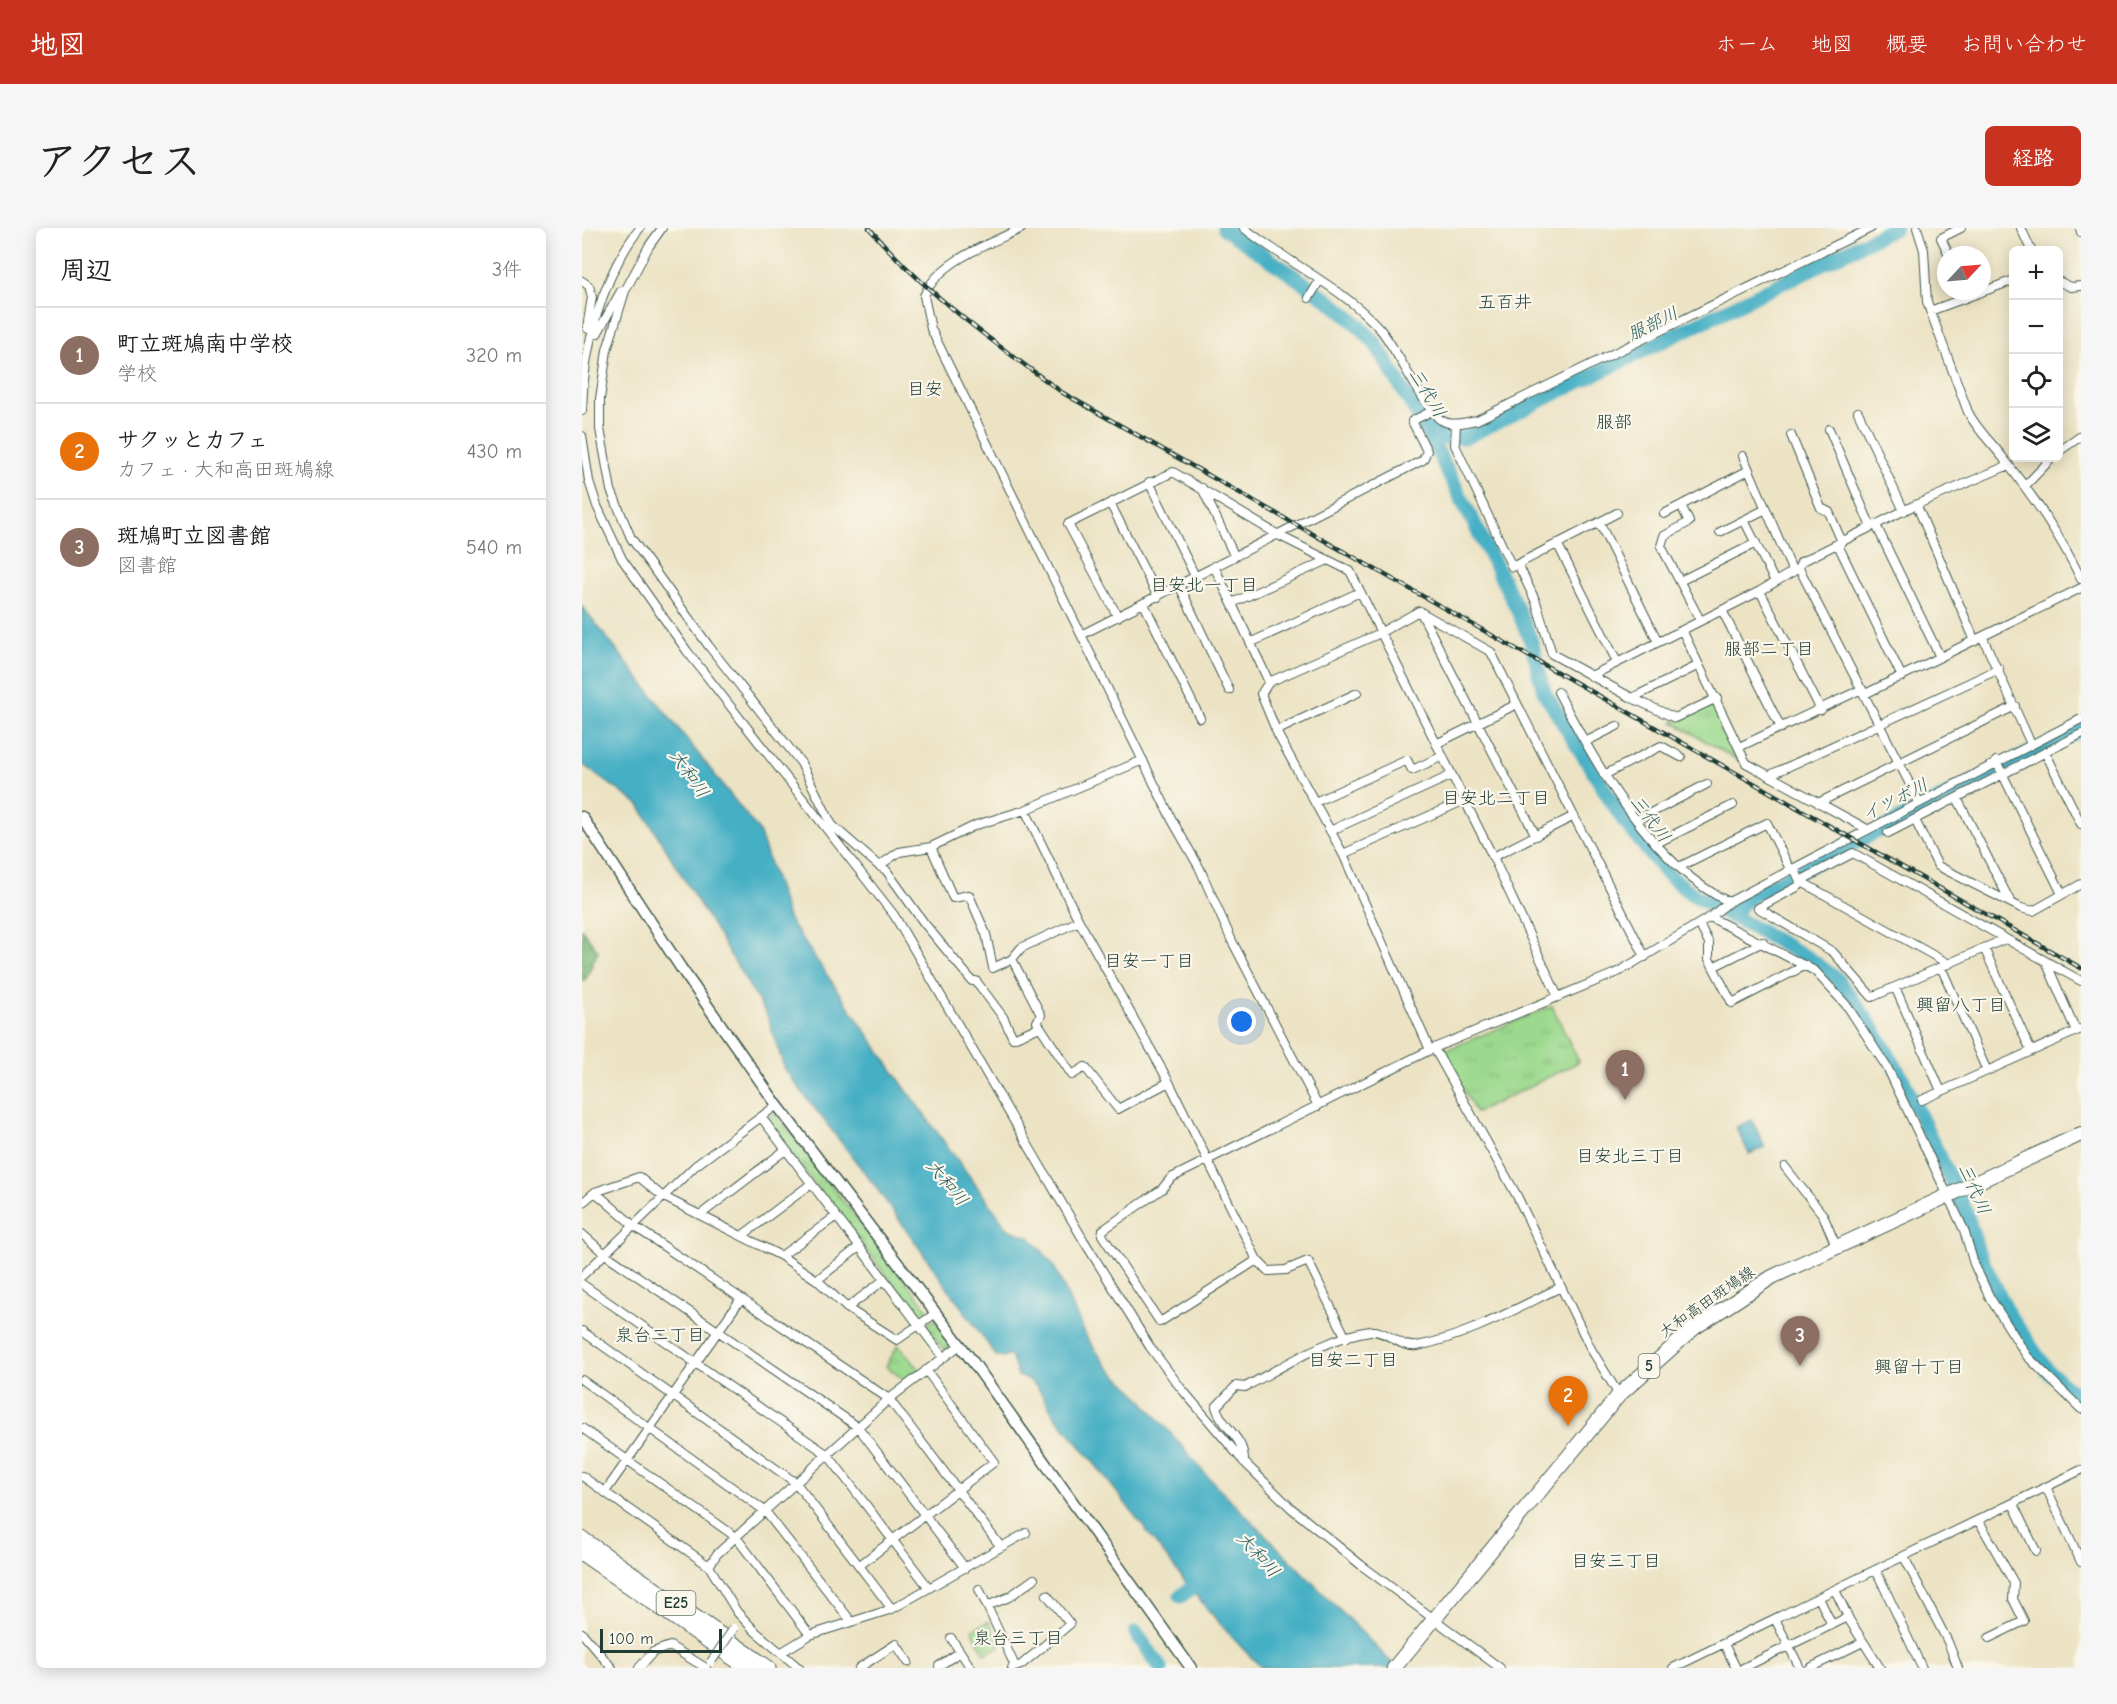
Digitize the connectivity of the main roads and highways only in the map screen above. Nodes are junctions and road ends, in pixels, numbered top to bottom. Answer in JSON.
{"nodes":[{"id":1,"x":2081,"y":1134,"type":"edge"},
{"id":2,"x":582,"y":1539,"type":"edge"},
{"id":3,"x":582,"y":1553,"type":"edge"},
{"id":4,"x":748,"y":1668,"type":"edge"},
{"id":5,"x":768,"y":1668,"type":"edge"},
{"id":6,"x":1394,"y":1668,"type":"edge"}],
"edges":[{"from":1,"to":6,"type":"main road","name":"大和高田斑鳩線","number":"5"},
{"from":2,"to":5,"type":"highway","number":"E25"},
{"from":3,"to":4,"type":"highway","number":"E25"}]}
